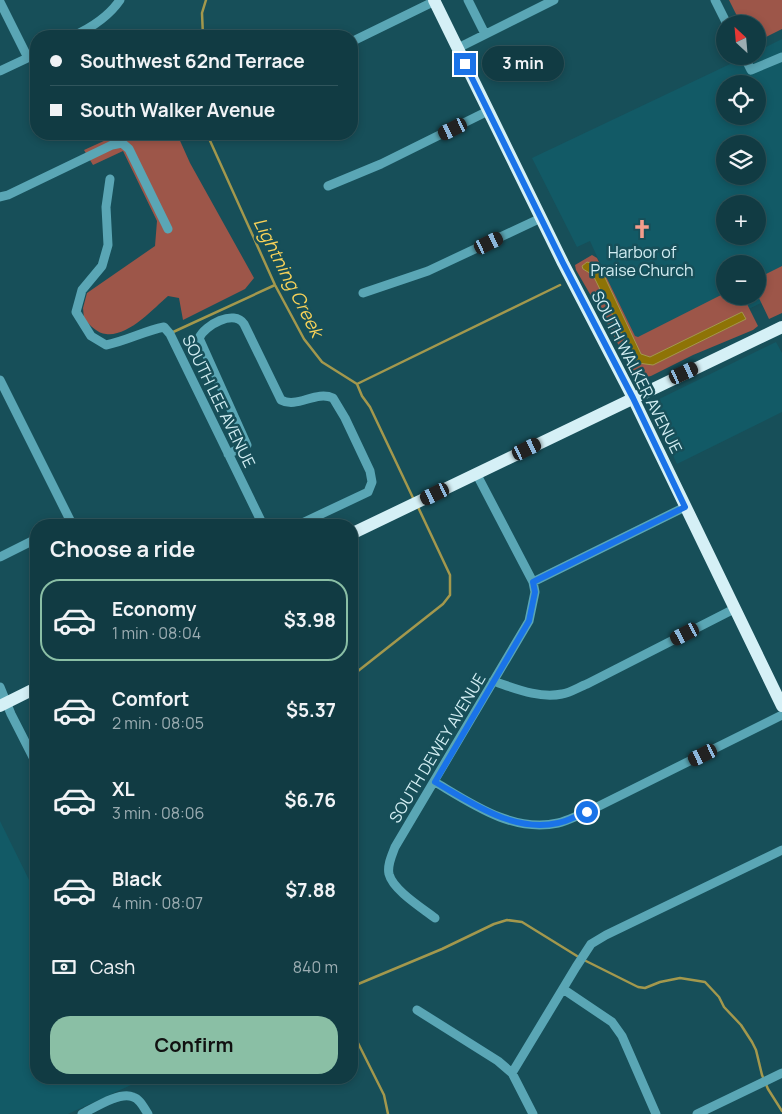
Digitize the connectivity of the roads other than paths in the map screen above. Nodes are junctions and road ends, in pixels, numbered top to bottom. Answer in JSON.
{"nodes":[{"id":1,"x":120,"y":0,"type":"edge"},
{"id":2,"x":435,"y":0,"type":"edge"},
{"id":3,"x":468,"y":0,"type":"edge"},
{"id":4,"x":554,"y":0,"type":"edge"},
{"id":5,"x":715,"y":0,"type":"edge"},
{"id":6,"x":0,"y":2,"type":"edge"},
{"id":7,"x":722,"y":15,"type":"edge"},
{"id":8,"x":86,"y":30,"type":"edge"},
{"id":9,"x":485,"y":34,"type":"junction"},
{"id":10,"x":358,"y":38,"type":"edge"},
{"id":11,"x":458,"y":48,"type":"junction"},
{"id":12,"x":30,"y":53,"type":"edge"},
{"id":13,"x":30,"y":57,"type":"edge"},
{"id":14,"x":782,"y":57,"type":"edge"},
{"id":15,"x":766,"y":64,"type":"edge"},
{"id":16,"x":748,"y":65,"type":"edge"},
{"id":17,"x":763,"y":65,"type":"edge"},
{"id":18,"x":0,"y":71,"type":"edge"},
{"id":19,"x":488,"y":111,"type":"junction"},
{"id":20,"x":110,"y":179,"type":"dead end"},
{"id":21,"x":328,"y":186,"type":"dead end"},
{"id":22,"x":0,"y":197,"type":"edge"},
{"id":23,"x":541,"y":218,"type":"junction"},
{"id":24,"x":168,"y":228,"type":"dead end"},
{"id":25,"x":363,"y":293,"type":"dead end"},
{"id":26,"x":782,"y":327,"type":"edge"},
{"id":27,"x":0,"y":380,"type":"edge"},
{"id":28,"x":633,"y":398,"type":"junction"},
{"id":29,"x":228,"y":454,"type":"junction"},
{"id":30,"x":476,"y":473,"type":"junction"},
{"id":31,"x":685,"y":507,"type":"junction"},
{"id":32,"x":66,"y":519,"type":"edge"},
{"id":33,"x":260,"y":519,"type":"edge"},
{"id":34,"x":311,"y":519,"type":"edge"},
{"id":35,"x":358,"y":531,"type":"edge"},
{"id":36,"x":30,"y":542,"type":"edge"},
{"id":37,"x":0,"y":557,"type":"edge"},
{"id":38,"x":533,"y":582,"type":"junction"},
{"id":39,"x":734,"y":609,"type":"junction"},
{"id":40,"x":493,"y":681,"type":"junction"},
{"id":41,"x":0,"y":687,"type":"edge"},
{"id":42,"x":30,"y":691,"type":"edge"},
{"id":43,"x":3,"y":704,"type":"edge"},
{"id":44,"x":782,"y":706,"type":"edge"},
{"id":45,"x":782,"y":715,"type":"edge"},
{"id":46,"x":30,"y":752,"type":"edge"},
{"id":47,"x":435,"y":782,"type":"junction"},
{"id":48,"x":782,"y":850,"type":"edge"},
{"id":49,"x":434,"y":918,"type":"dead end"},
{"id":50,"x":563,"y":989,"type":"junction"},
{"id":51,"x":417,"y":1010,"type":"dead end"},
{"id":52,"x":512,"y":1073,"type":"junction"},
{"id":53,"x":778,"y":1075,"type":"edge"},
{"id":54,"x":82,"y":1114,"type":"edge"},
{"id":55,"x":148,"y":1114,"type":"edge"},
{"id":56,"x":533,"y":1114,"type":"edge"},
{"id":57,"x":656,"y":1114,"type":"edge"},
{"id":58,"x":697,"y":1114,"type":"edge"}],
"edges":[{"from":1,"to":8,"type":"street"},
{"from":2,"to":10,"type":"street"},
{"from":2,"to":11,"type":"main road","name":"SOUTH WALKER AVENUE"},
{"from":3,"to":9,"type":"street"},
{"from":4,"to":9,"type":"street"},
{"from":5,"to":7,"type":"street"},
{"from":6,"to":12,"type":"street"},
{"from":9,"to":11,"type":"street"},
{"from":11,"to":19,"type":"main road","name":"SOUTH WALKER AVENUE"},
{"from":13,"to":18,"type":"street"},
{"from":14,"to":15,"type":"street"},
{"from":16,"to":17,"type":"street"},
{"from":19,"to":21,"type":"street"},
{"from":19,"to":23,"type":"main road","name":"SOUTH WALKER AVENUE"},
{"from":20,"to":29,"type":"street","name":"SOUTH LEE AVENUE"},
{"from":22,"to":24,"type":"street"},
{"from":23,"to":25,"type":"street"},
{"from":23,"to":28,"type":"main road","name":"SOUTH WALKER AVENUE"},
{"from":26,"to":28,"type":"main road"},
{"from":27,"to":32,"type":"street"},
{"from":28,"to":30,"type":"main road"},
{"from":28,"to":31,"type":"main road","name":"SOUTH WALKER AVENUE"},
{"from":29,"to":33,"type":"street","name":"SOUTH LEE AVENUE"},
{"from":29,"to":34,"type":"street"},
{"from":30,"to":35,"type":"main road"},
{"from":30,"to":38,"type":"street","name":"SOUTH DEWEY AVENUE"},
{"from":31,"to":38,"type":"street"},
{"from":31,"to":39,"type":"main road","name":"SOUTH WALKER AVENUE"},
{"from":36,"to":37,"type":"street"},
{"from":38,"to":40,"type":"street","name":"SOUTH DEWEY AVENUE"},
{"from":39,"to":40,"type":"street"},
{"from":39,"to":44,"type":"main road","name":"SOUTH WALKER AVENUE"},
{"from":40,"to":47,"type":"street","name":"SOUTH DEWEY AVENUE"},
{"from":41,"to":43,"type":"street"},
{"from":42,"to":43,"type":"main road"},
{"from":43,"to":46,"type":"street"},
{"from":45,"to":47,"type":"street"},
{"from":47,"to":49,"type":"street","name":"SOUTH DEWEY AVENUE"},
{"from":48,"to":50,"type":"street"},
{"from":50,"to":52,"type":"street"},
{"from":50,"to":57,"type":"street"},
{"from":51,"to":52,"type":"street"},
{"from":52,"to":56,"type":"street"},
{"from":53,"to":58,"type":"street"},
{"from":54,"to":55,"type":"street"}]}
